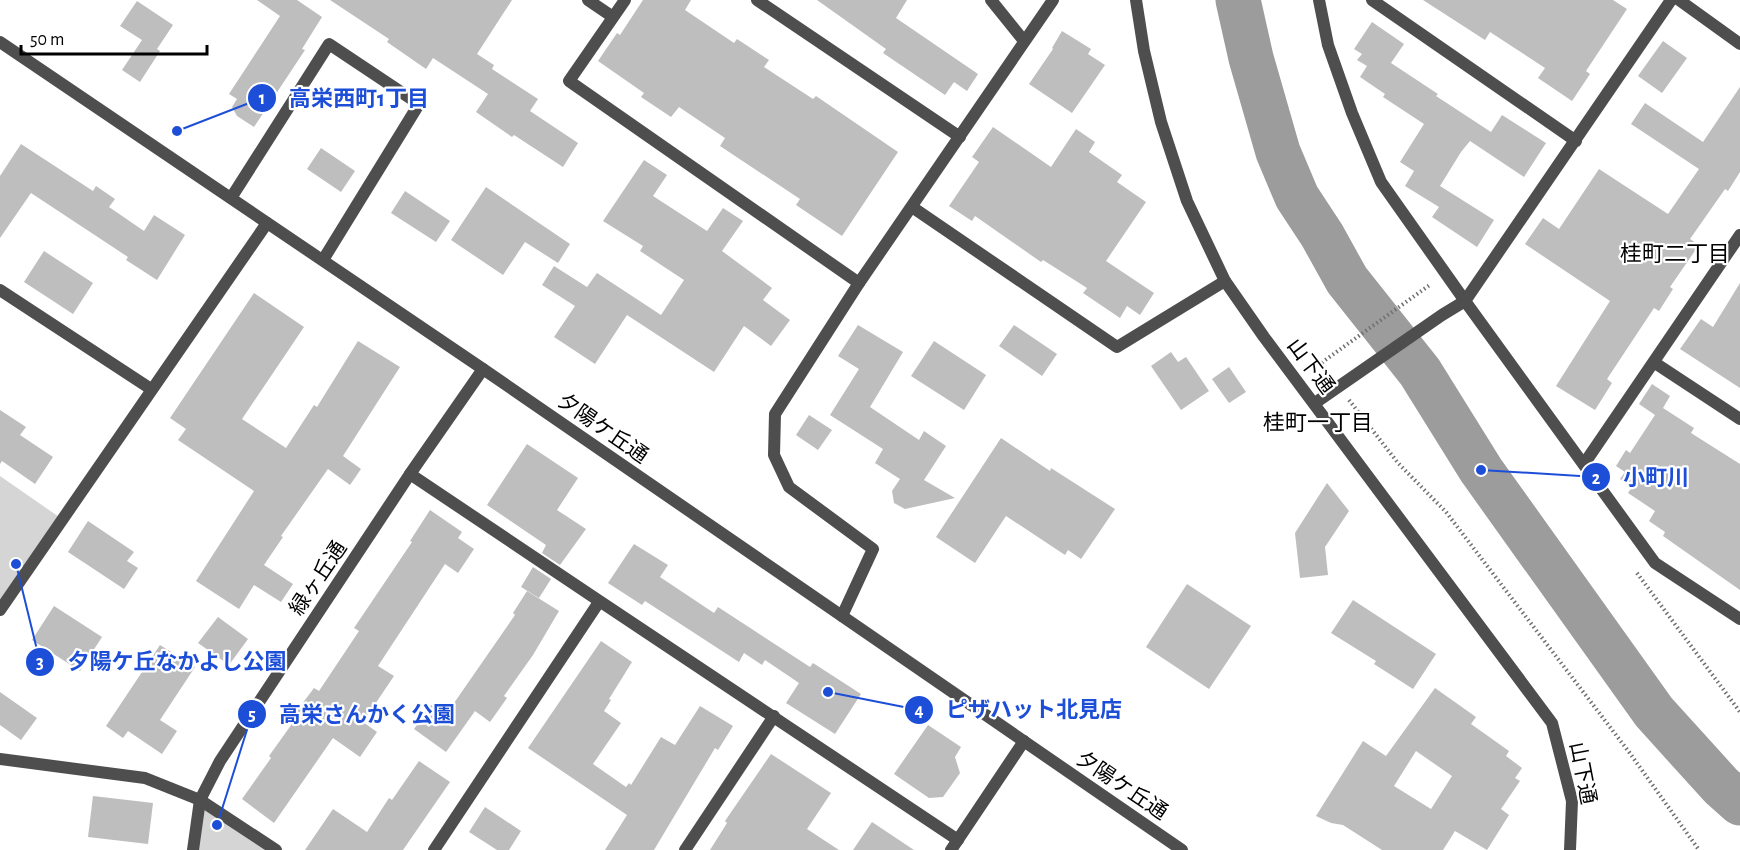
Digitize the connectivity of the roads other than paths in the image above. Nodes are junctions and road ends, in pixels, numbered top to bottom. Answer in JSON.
{"nodes":[{"id":1,"x":588,"y":0,"type":"edge"},
{"id":2,"x":625,"y":0,"type":"edge"},
{"id":3,"x":757,"y":0,"type":"edge"},
{"id":4,"x":992,"y":0,"type":"edge"},
{"id":5,"x":1053,"y":0,"type":"edge"},
{"id":6,"x":1136,"y":0,"type":"edge"},
{"id":7,"x":1319,"y":0,"type":"edge"},
{"id":8,"x":1372,"y":0,"type":"edge"},
{"id":9,"x":1671,"y":0,"type":"edge"},
{"id":10,"x":1679,"y":0,"type":"edge"},
{"id":11,"x":613,"y":17,"type":"junction"},
{"id":12,"x":1024,"y":41,"type":"junction"},
{"id":13,"x":0,"y":42,"type":"edge"},
{"id":14,"x":1740,"y":44,"type":"edge"},
{"id":15,"x":960,"y":137,"type":"junction"},
{"id":16,"x":1576,"y":141,"type":"junction"},
{"id":17,"x":231,"y":198,"type":"junction"},
{"id":18,"x":912,"y":207,"type":"junction"},
{"id":19,"x":267,"y":222,"type":"junction"},
{"id":20,"x":1740,"y":235,"type":"edge"},
{"id":21,"x":323,"y":260,"type":"junction"},
{"id":22,"x":1225,"y":281,"type":"junction"},
{"id":23,"x":858,"y":283,"type":"junction"},
{"id":24,"x":1,"y":293,"type":"edge"},
{"id":25,"x":1465,"y":301,"type":"junction"},
{"id":26,"x":1655,"y":363,"type":"junction"},
{"id":27,"x":483,"y":369,"type":"junction"},
{"id":28,"x":151,"y":389,"type":"junction"},
{"id":29,"x":1315,"y":403,"type":"junction"},
{"id":30,"x":1740,"y":419,"type":"edge"},
{"id":31,"x":1584,"y":464,"type":"junction"},
{"id":32,"x":410,"y":474,"type":"junction"},
{"id":33,"x":599,"y":602,"type":"junction"},
{"id":34,"x":0,"y":610,"type":"edge"},
{"id":35,"x":842,"y":616,"type":"junction"},
{"id":36,"x":1740,"y":619,"type":"edge"},
{"id":37,"x":774,"y":716,"type":"junction"},
{"id":38,"x":1024,"y":741,"type":"junction"},
{"id":39,"x":0,"y":759,"type":"edge"},
{"id":40,"x":200,"y":800,"type":"junction"},
{"id":41,"x":954,"y":845,"type":"edge"},
{"id":42,"x":193,"y":850,"type":"edge"},
{"id":43,"x":276,"y":850,"type":"edge"},
{"id":44,"x":434,"y":850,"type":"edge"},
{"id":45,"x":685,"y":850,"type":"edge"},
{"id":46,"x":1182,"y":850,"type":"edge"},
{"id":47,"x":1570,"y":850,"type":"edge"}],
"edges":[{"from":1,"to":11,"type":"street"},
{"from":2,"to":11,"type":"street"},
{"from":3,"to":15,"type":"street"},
{"from":4,"to":12,"type":"street"},
{"from":5,"to":12,"type":"street"},
{"from":6,"to":22,"type":"street","name":"山下通"},
{"from":7,"to":25,"type":"street"},
{"from":8,"to":16,"type":"street"},
{"from":9,"to":16,"type":"street"},
{"from":10,"to":14,"type":"street"},
{"from":11,"to":23,"type":"street"},
{"from":12,"to":15,"type":"street"},
{"from":13,"to":17,"type":"street","name":"夕陽ケ丘通"},
{"from":15,"to":18,"type":"street"},
{"from":16,"to":25,"type":"street"},
{"from":17,"to":19,"type":"street","name":"夕陽ケ丘通"},
{"from":17,"to":21,"type":"street"},
{"from":18,"to":22,"type":"street"},
{"from":18,"to":23,"type":"street"},
{"from":19,"to":21,"type":"street","name":"夕陽ケ丘通"},
{"from":19,"to":28,"type":"street"},
{"from":20,"to":26,"type":"street"},
{"from":21,"to":27,"type":"street","name":"夕陽ケ丘通"},
{"from":22,"to":29,"type":"street","name":"山下通"},
{"from":23,"to":35,"type":"street"},
{"from":24,"to":28,"type":"street"},
{"from":25,"to":29,"type":"street"},
{"from":25,"to":31,"type":"street"},
{"from":26,"to":30,"type":"street"},
{"from":26,"to":31,"type":"street"},
{"from":27,"to":32,"type":"street","name":"緑ヶ丘通"},
{"from":27,"to":35,"type":"street","name":"夕陽ケ丘通"},
{"from":28,"to":34,"type":"street"},
{"from":29,"to":47,"type":"street","name":"山下通"},
{"from":31,"to":36,"type":"street"},
{"from":32,"to":33,"type":"street"},
{"from":32,"to":40,"type":"street","name":"緑ヶ丘通"},
{"from":33,"to":37,"type":"street"},
{"from":33,"to":44,"type":"street"},
{"from":35,"to":38,"type":"street","name":"夕陽ケ丘通"},
{"from":37,"to":41,"type":"street"},
{"from":37,"to":45,"type":"street"},
{"from":38,"to":41,"type":"street"},
{"from":38,"to":46,"type":"street","name":"夕陽ケ丘通"},
{"from":39,"to":40,"type":"street"},
{"from":40,"to":42,"type":"street","name":"緑ヶ丘通"},
{"from":40,"to":43,"type":"street"}]}
